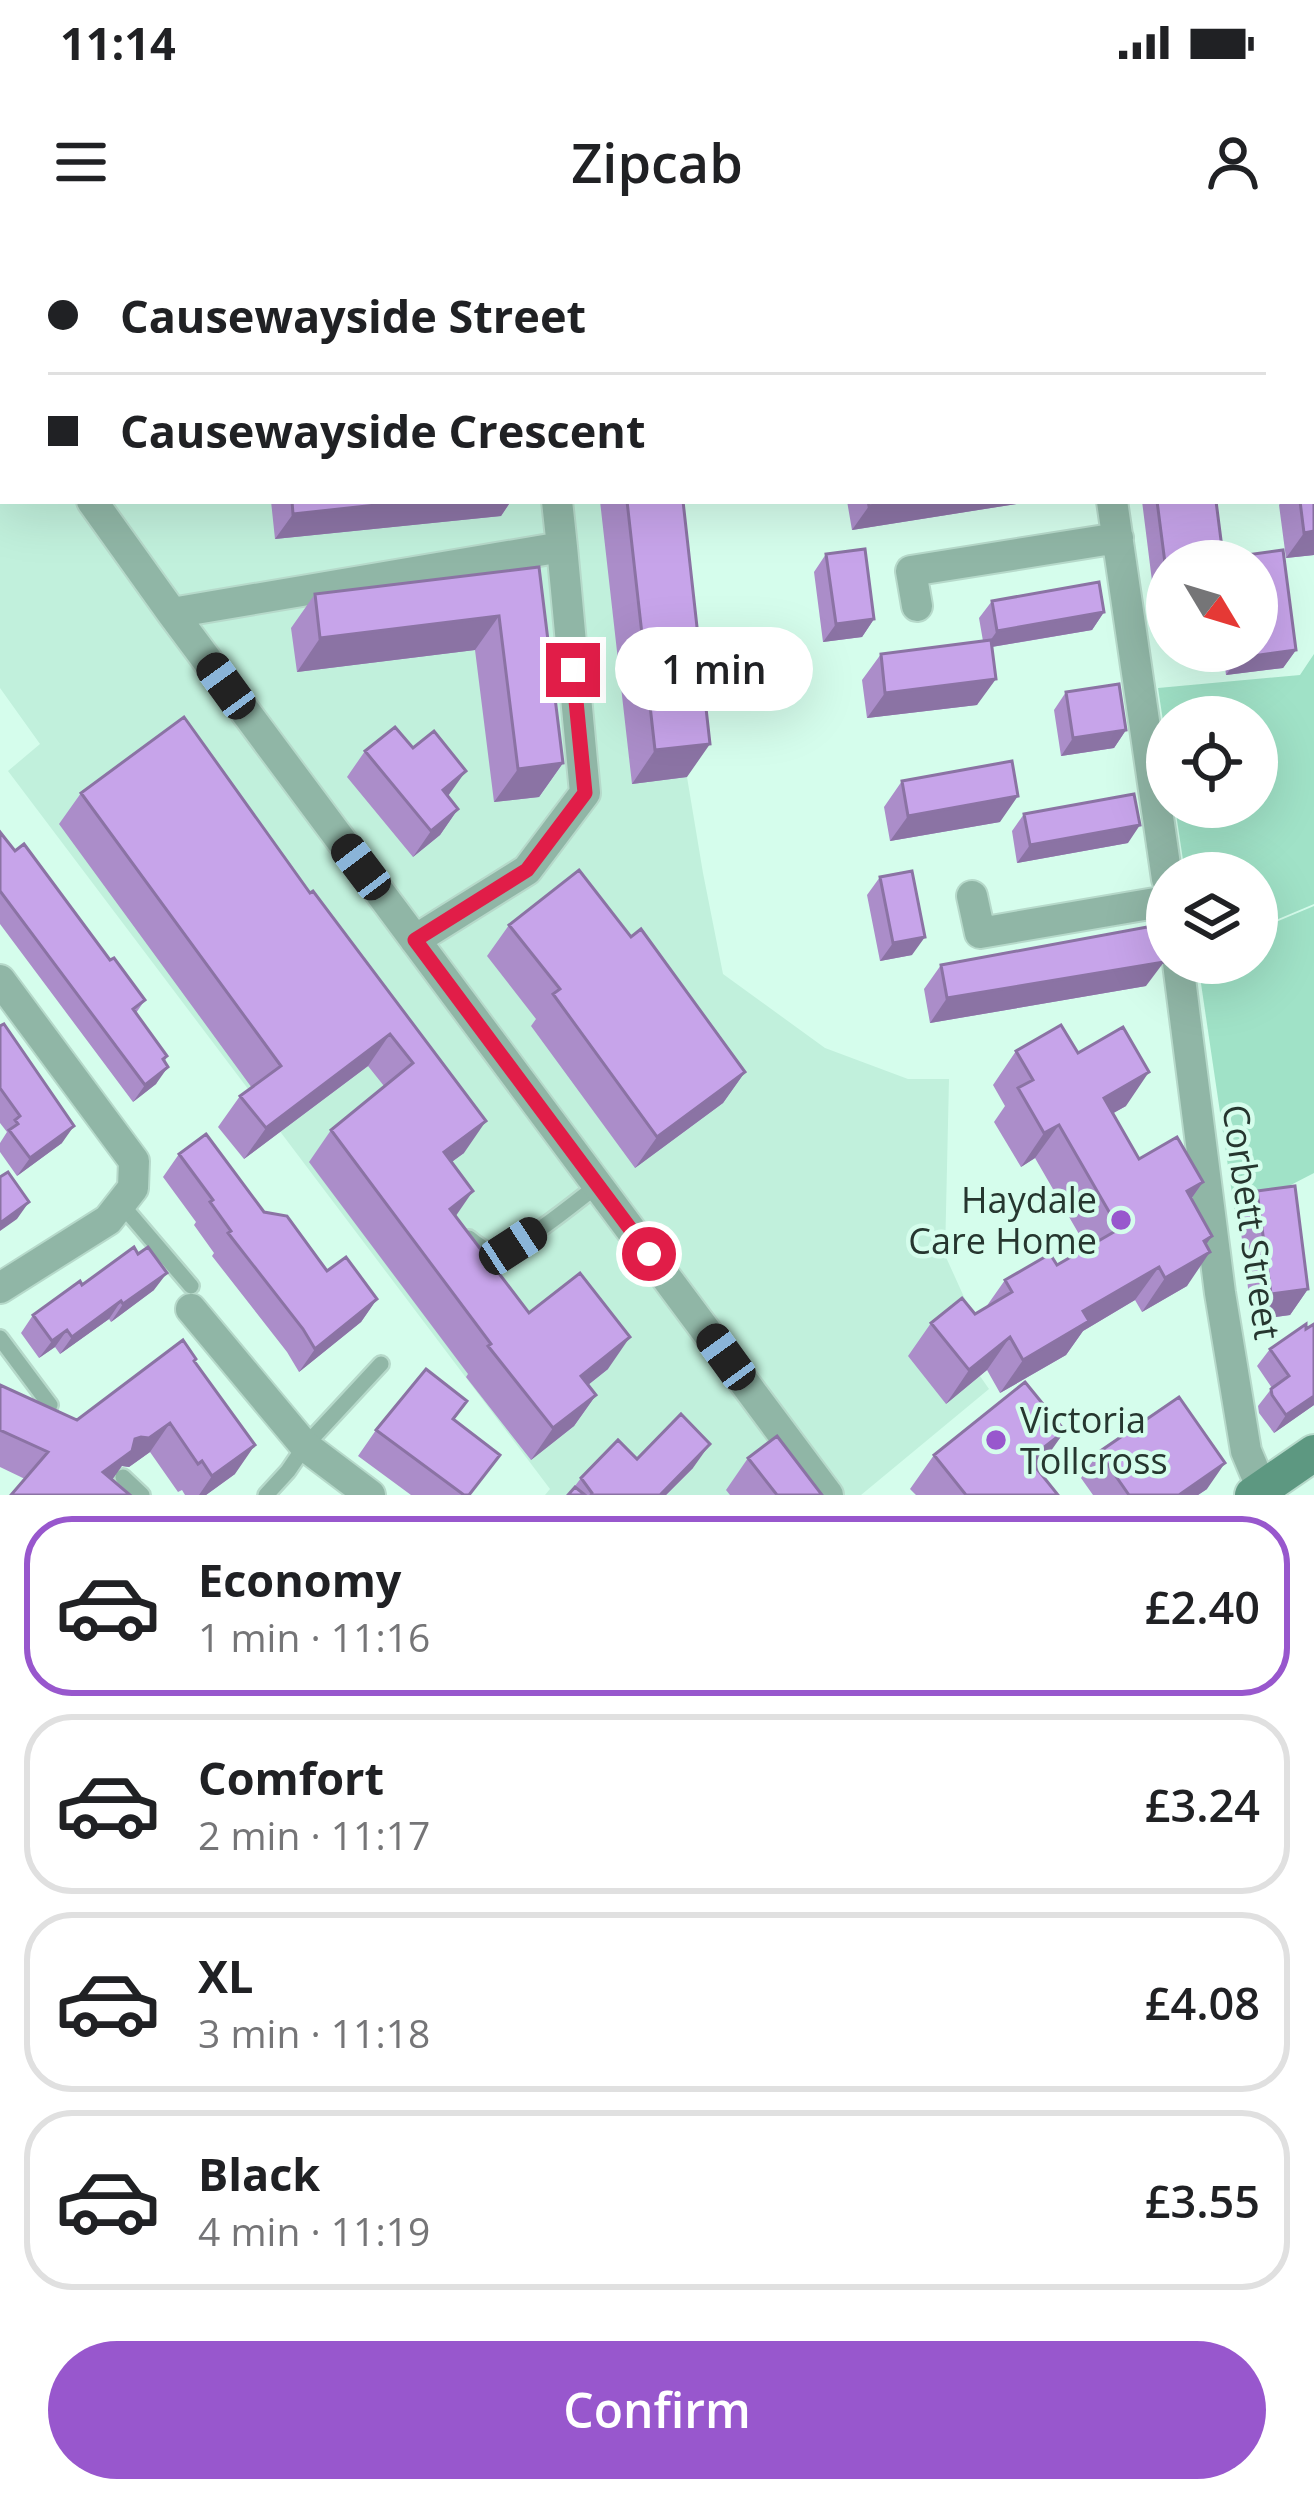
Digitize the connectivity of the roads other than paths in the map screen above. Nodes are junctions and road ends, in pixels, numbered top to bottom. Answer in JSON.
{"nodes":[{"id":1,"x":94,"y":504,"type":"edge"},
{"id":2,"x":557,"y":504,"type":"edge"},
{"id":3,"x":1112,"y":504,"type":"edge"},
{"id":4,"x":1118,"y":538,"type":"junction"},
{"id":5,"x":562,"y":547,"type":"junction"},
{"id":6,"x":917,"y":606,"type":"dead end"},
{"id":7,"x":172,"y":613,"type":"junction"},
{"id":8,"x":1163,"y":852,"type":"edge"},
{"id":9,"x":972,"y":896,"type":"dead end"},
{"id":10,"x":1146,"y":905,"type":"edge"},
{"id":11,"x":415,"y":940,"type":"junction"},
{"id":12,"x":0,"y":980,"type":"edge"},
{"id":13,"x":1181,"y":984,"type":"edge"},
{"id":14,"x":598,"y":1185,"type":"junction"},
{"id":15,"x":122,"y":1205,"type":"junction"},
{"id":16,"x":469,"y":1238,"type":"edge"},
{"id":17,"x":0,"y":1288,"type":"edge"},
{"id":18,"x":191,"y":1298,"type":"joint"},
{"id":19,"x":0,"y":1338,"type":"edge"},
{"id":20,"x":381,"y":1364,"type":"dead end"},
{"id":21,"x":50,"y":1405,"type":"edge"},
{"id":22,"x":305,"y":1446,"type":"junction"},
{"id":23,"x":1314,"y":1453,"type":"edge"},
{"id":24,"x":123,"y":1477,"type":"edge"},
{"id":25,"x":1257,"y":1492,"type":"edge"},
{"id":26,"x":142,"y":1495,"type":"edge"},
{"id":27,"x":266,"y":1495,"type":"edge"},
{"id":28,"x":370,"y":1495,"type":"edge"},
{"id":29,"x":828,"y":1495,"type":"edge"}],
"edges":[{"from":1,"to":7,"type":"street"},
{"from":2,"to":5,"type":"street"},
{"from":3,"to":4,"type":"street"},
{"from":4,"to":6,"type":"street"},
{"from":4,"to":8,"type":"street"},
{"from":5,"to":7,"type":"street"},
{"from":5,"to":11,"type":"street"},
{"from":7,"to":11,"type":"street"},
{"from":9,"to":10,"type":"street"},
{"from":11,"to":14,"type":"street"},
{"from":12,"to":15,"type":"street"},
{"from":13,"to":25,"type":"street","name":"Corbett Street"},
{"from":14,"to":16,"type":"lane"},
{"from":14,"to":29,"type":"street"},
{"from":15,"to":17,"type":"street"},
{"from":15,"to":18,"type":"lane"},
{"from":18,"to":22,"type":"street"},
{"from":19,"to":21,"type":"lane"},
{"from":20,"to":22,"type":"lane"},
{"from":22,"to":27,"type":"lane"},
{"from":22,"to":28,"type":"street"},
{"from":23,"to":25,"type":"street"},
{"from":24,"to":26,"type":"lane"}]}
